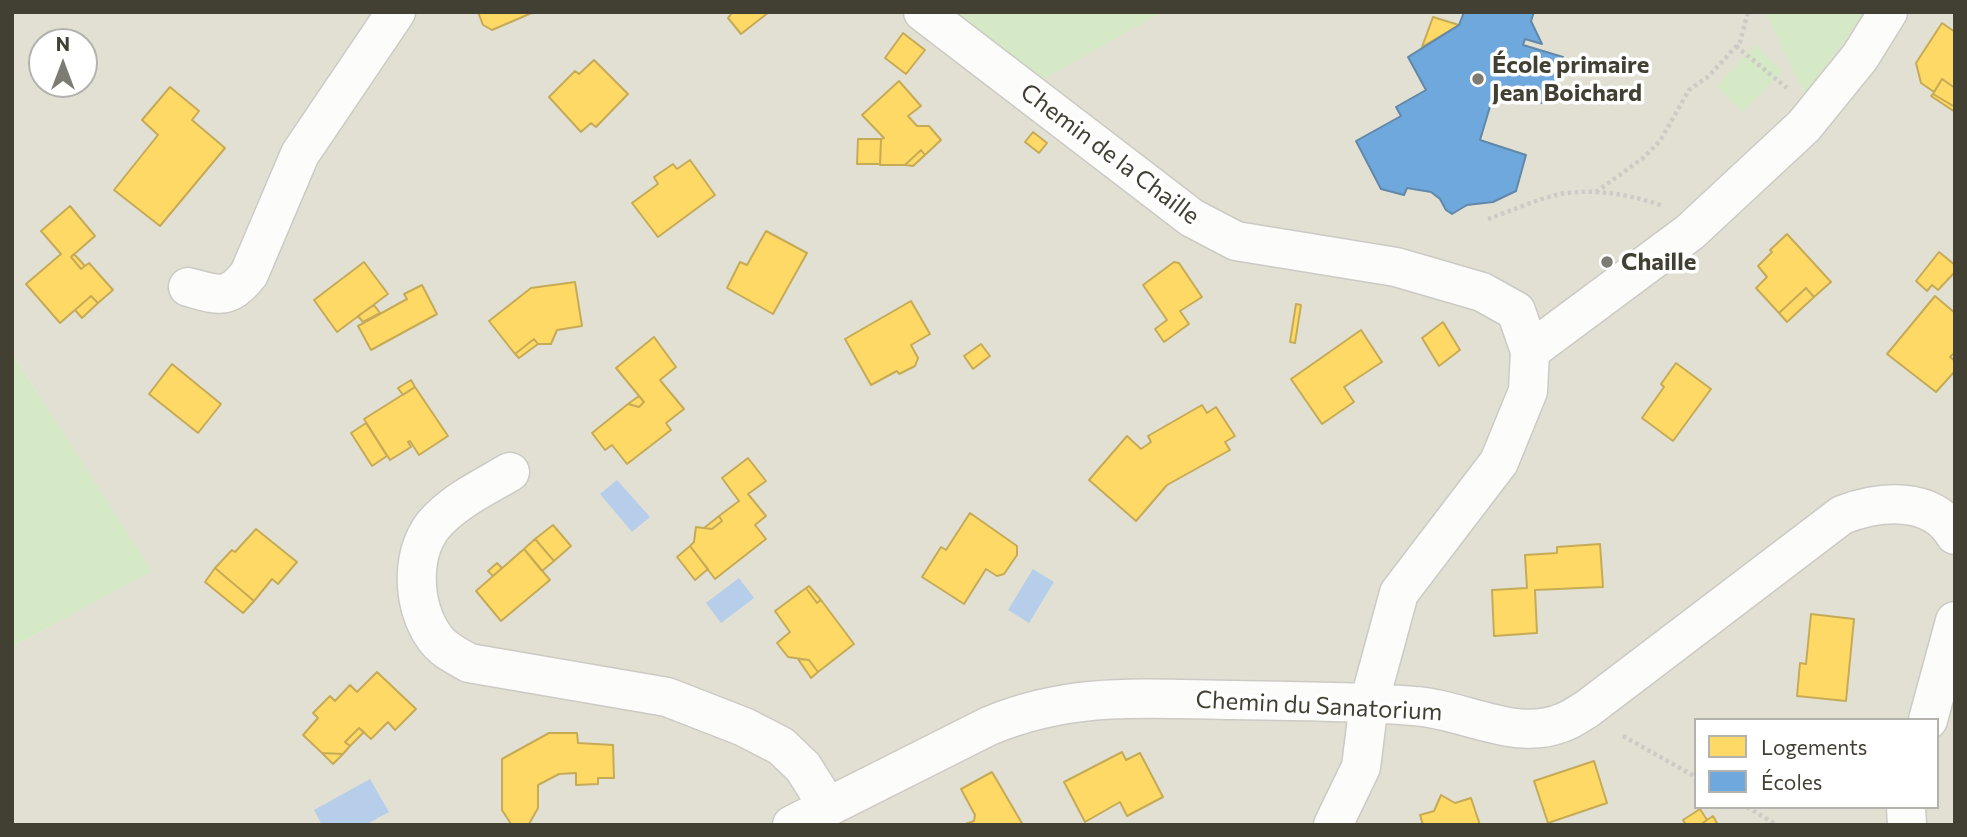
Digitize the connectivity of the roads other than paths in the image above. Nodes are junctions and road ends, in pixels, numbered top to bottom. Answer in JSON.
{"nodes":[{"id":1,"x":396,"y":12,"type":"edge"},
{"id":2,"x":923,"y":12,"type":"edge"},
{"id":3,"x":1888,"y":12,"type":"edge"},
{"id":4,"x":188,"y":287,"type":"dead end"},
{"id":5,"x":1530,"y":351,"type":"junction"},
{"id":6,"x":510,"y":472,"type":"dead end"},
{"id":7,"x":1955,"y":535,"type":"edge"},
{"id":8,"x":1955,"y":621,"type":"edge"},
{"id":9,"x":1369,"y":703,"type":"junction"},
{"id":10,"x":1929,"y":718,"type":"edge"},
{"id":11,"x":828,"y":807,"type":"junction"},
{"id":12,"x":792,"y":825,"type":"edge"},
{"id":13,"x":1333,"y":825,"type":"edge"}],
"edges":[{"from":1,"to":4,"type":"street"},
{"from":2,"to":5,"type":"street","name":"Chemin de la Chaille"},
{"from":3,"to":5,"type":"street"},
{"from":5,"to":9,"type":"street"},
{"from":6,"to":11,"type":"street"},
{"from":7,"to":9,"type":"street","name":"Chemin du Sanatorium"},
{"from":8,"to":10,"type":"street"},
{"from":9,"to":11,"type":"street","name":"Chemin du Sanatorium"},
{"from":9,"to":13,"type":"street"},
{"from":11,"to":12,"type":"street","name":"Chemin du Sanatorium"}]}
